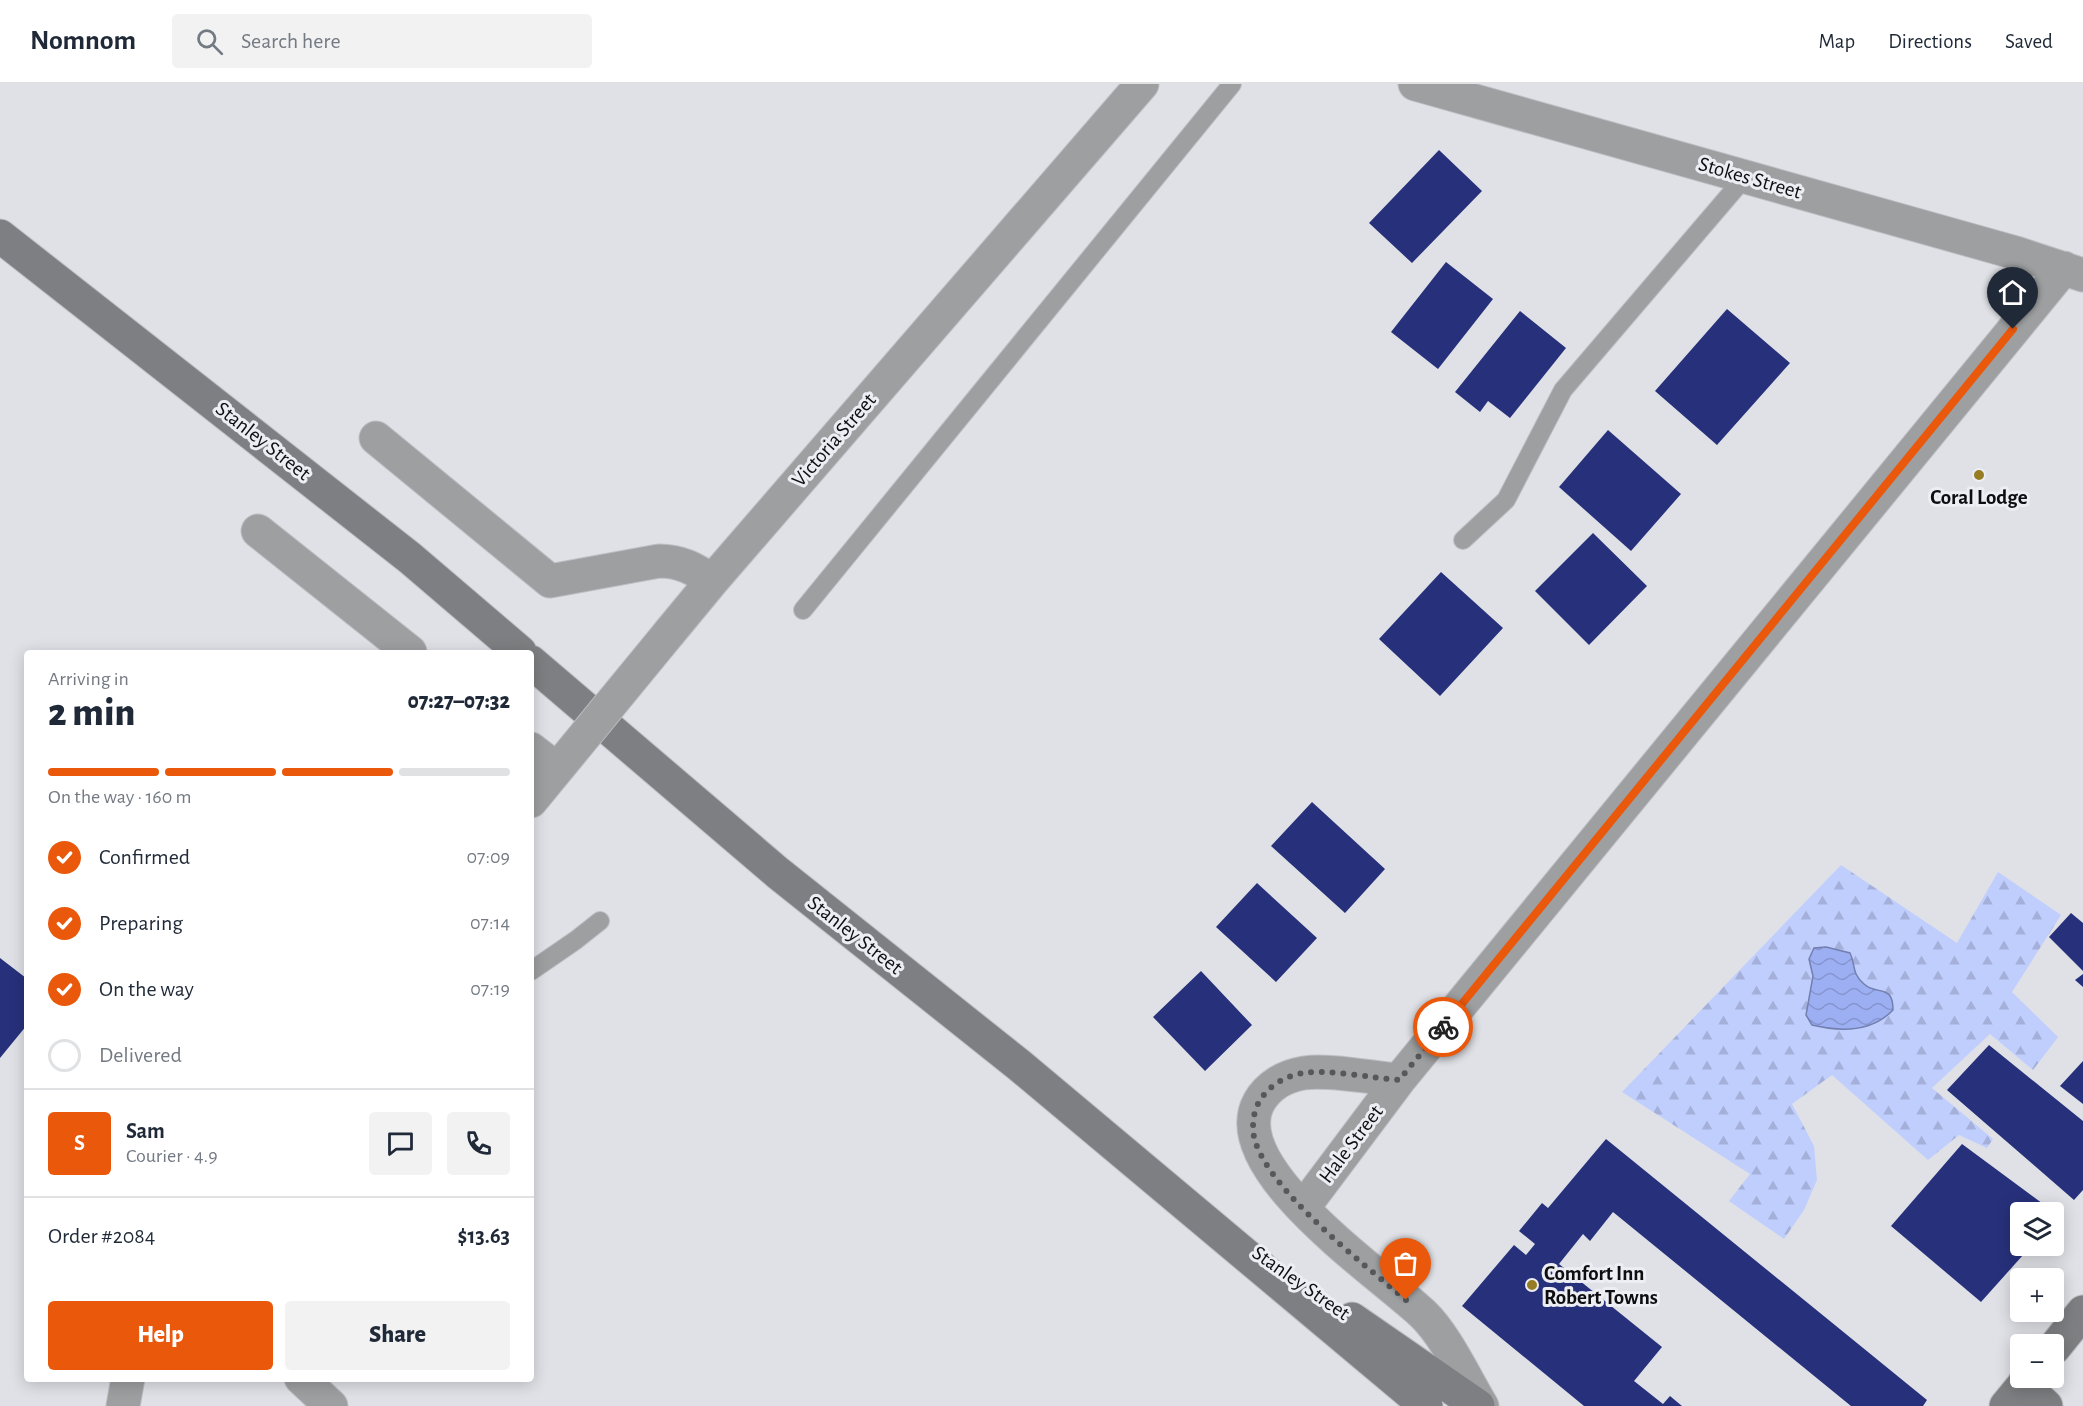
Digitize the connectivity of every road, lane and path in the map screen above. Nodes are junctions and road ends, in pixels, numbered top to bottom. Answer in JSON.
{"nodes":[{"id":1,"x":1142,"y":84,"type":"edge"},
{"id":2,"x":1232,"y":84,"type":"edge"},
{"id":3,"x":1415,"y":84,"type":"edge"},
{"id":4,"x":1745,"y":177,"type":"junction"},
{"id":5,"x":0,"y":236,"type":"edge"},
{"id":6,"x":2074,"y":272,"type":"edge"},
{"id":7,"x":376,"y":438,"type":"dead end"},
{"id":8,"x":258,"y":531,"type":"dead end"},
{"id":9,"x":1463,"y":540,"type":"dead end"},
{"id":10,"x":712,"y":581,"type":"junction"},
{"id":11,"x":803,"y":610,"type":"dead end"},
{"id":12,"x":407,"y":650,"type":"edge"},
{"id":13,"x":518,"y":650,"type":"edge"},
{"id":14,"x":534,"y":665,"type":"edge"},
{"id":15,"x":534,"y":750,"type":"edge"},
{"id":16,"x":567,"y":757,"type":"junction"},
{"id":17,"x":534,"y":797,"type":"edge"},
{"id":18,"x":600,"y":921,"type":"dead end"},
{"id":19,"x":534,"y":969,"type":"edge"},
{"id":20,"x":1399,"y":1080,"type":"junction"},
{"id":21,"x":1183,"y":1202,"type":"junction"},
{"id":22,"x":1303,"y":1208,"type":"junction"},
{"id":23,"x":2083,"y":1312,"type":"edge"},
{"id":24,"x":2064,"y":1336,"type":"edge"},
{"id":25,"x":127,"y":1382,"type":"edge"},
{"id":26,"x":305,"y":1382,"type":"edge"},
{"id":27,"x":123,"y":1406,"type":"edge"},
{"id":28,"x":331,"y":1406,"type":"edge"},
{"id":29,"x":1426,"y":1406,"type":"edge"},
{"id":30,"x":1480,"y":1406,"type":"edge"}],
"edges":[{"from":1,"to":10,"type":"street","name":"Victoria Street"},
{"from":2,"to":11,"type":"lane"},
{"from":3,"to":4,"type":"street","name":"Stokes Street"},
{"from":4,"to":6,"type":"street","name":"Stokes Street"},
{"from":4,"to":9,"type":"lane"},
{"from":5,"to":13,"type":"main road","name":"Stanley Street"},
{"from":6,"to":20,"type":"street","name":"Hale Street"},
{"from":7,"to":10,"type":"street"},
{"from":8,"to":12,"type":"street"},
{"from":10,"to":16,"type":"street","name":"Victoria Street","bridge":true},
{"from":14,"to":21,"type":"main road","name":"Stanley Street"},
{"from":15,"to":16,"type":"street"},
{"from":16,"to":17,"type":"street","name":"Victoria Street"},
{"from":18,"to":19,"type":"lane"},
{"from":20,"to":22,"type":"street","name":"Hale Street"},
{"from":20,"to":22,"type":"street","name":"Hale Street"},
{"from":21,"to":29,"type":"main road","name":"Stanley Street"},
{"from":21,"to":30,"type":"main road","name":"Stanley Street"},
{"from":22,"to":30,"type":"street","name":"Hale Street"},
{"from":23,"to":24,"type":"main road"},
{"from":25,"to":27,"type":"street"},
{"from":26,"to":28,"type":"street"}]}
